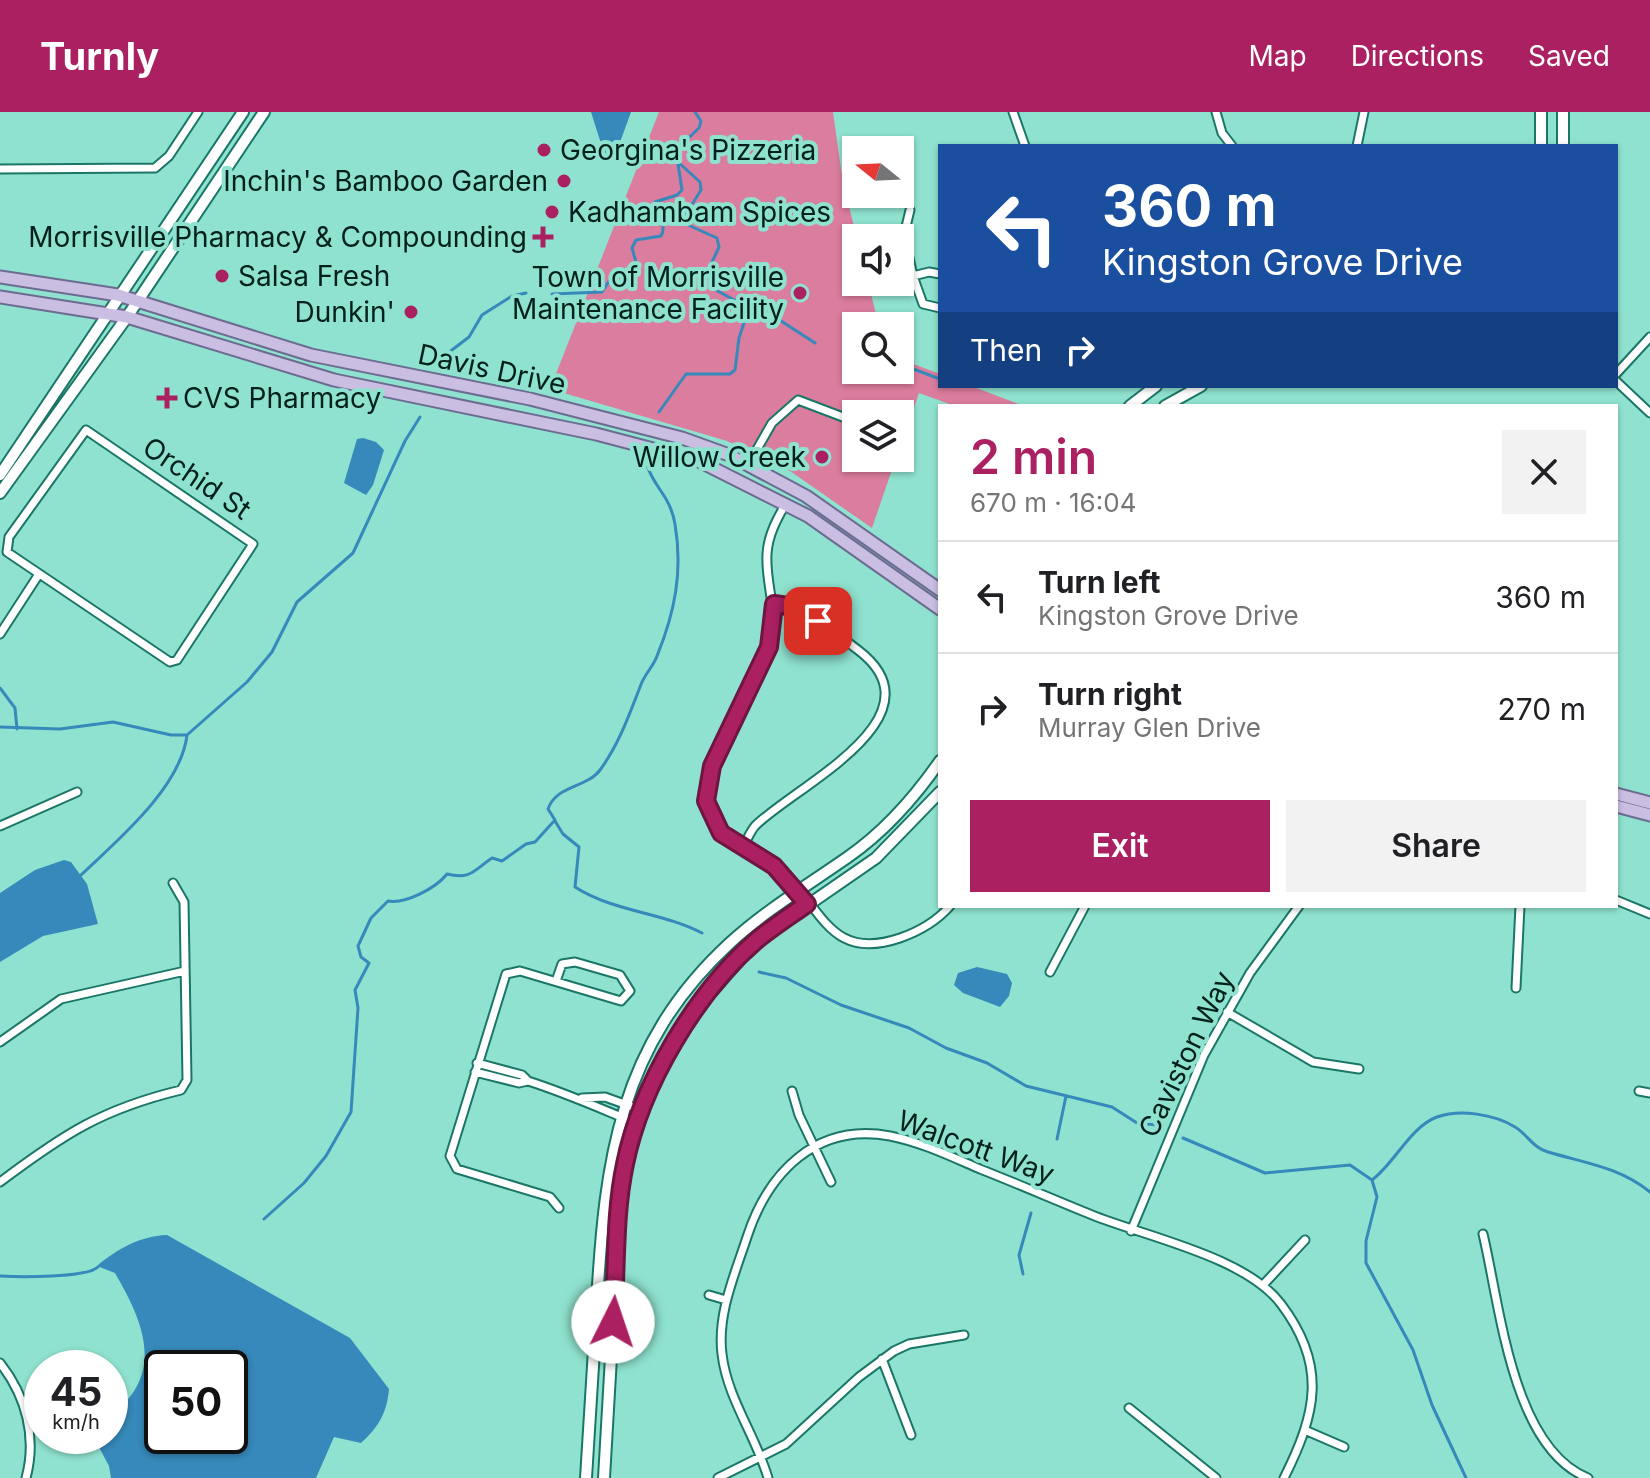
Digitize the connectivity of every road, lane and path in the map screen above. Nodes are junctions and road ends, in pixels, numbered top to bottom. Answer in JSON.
{"nodes":[{"id":1,"x":198,"y":112,"type":"edge"},
{"id":2,"x":243,"y":112,"type":"edge"},
{"id":3,"x":264,"y":112,"type":"edge"},
{"id":4,"x":1013,"y":112,"type":"edge"},
{"id":5,"x":1216,"y":112,"type":"edge"},
{"id":6,"x":1364,"y":112,"type":"edge"},
{"id":7,"x":1541,"y":112,"type":"edge"},
{"id":8,"x":1563,"y":112,"type":"edge"},
{"id":9,"x":1024,"y":144,"type":"edge"},
{"id":10,"x":1230,"y":144,"type":"edge"},
{"id":11,"x":1357,"y":144,"type":"edge"},
{"id":12,"x":1541,"y":144,"type":"edge"},
{"id":13,"x":1563,"y":144,"type":"edge"},
{"id":14,"x":0,"y":169,"type":"edge"},
{"id":15,"x":910,"y":210,"type":"dead end"},
{"id":16,"x":907,"y":224,"type":"edge"},
{"id":17,"x":938,"y":274,"type":"edge"},
{"id":18,"x":914,"y":276,"type":"edge"},
{"id":19,"x":0,"y":277,"type":"edge"},
{"id":20,"x":914,"y":279,"type":"edge"},
{"id":21,"x":118,"y":295,"type":"junction"},
{"id":22,"x":0,"y":297,"type":"edge"},
{"id":23,"x":138,"y":301,"type":"junction"},
{"id":24,"x":938,"y":308,"type":"edge"},
{"id":25,"x":108,"y":313,"type":"junction"},
{"id":26,"x":127,"y":317,"type":"junction"},
{"id":27,"x":1650,"y":337,"type":"edge"},
{"id":28,"x":1618,"y":372,"type":"edge"},
{"id":29,"x":1618,"y":383,"type":"edge"},
{"id":30,"x":1197,"y":388,"type":"edge"},
{"id":31,"x":1169,"y":404,"type":"edge"},
{"id":32,"x":1650,"y":413,"type":"edge"},
{"id":33,"x":842,"y":417,"type":"edge"},
{"id":34,"x":748,"y":465,"type":"junction"},
{"id":35,"x":0,"y":475,"type":"edge"},
{"id":36,"x":0,"y":493,"type":"edge"},
{"id":37,"x":786,"y":503,"type":"junction"},
{"id":38,"x":0,"y":529,"type":"edge"},
{"id":39,"x":9,"y":537,"type":"junction"},
{"id":40,"x":39,"y":574,"type":"junction"},
{"id":41,"x":938,"y":589,"type":"edge"},
{"id":42,"x":774,"y":604,"type":"junction"},
{"id":43,"x":938,"y":608,"type":"edge"},
{"id":44,"x":0,"y":634,"type":"edge"},
{"id":45,"x":938,"y":763,"type":"edge"},
{"id":46,"x":77,"y":792,"type":"dead end"},
{"id":47,"x":938,"y":794,"type":"edge"},
{"id":48,"x":1618,"y":795,"type":"edge"},
{"id":49,"x":1650,"y":803,"type":"edge"},
{"id":50,"x":1618,"y":807,"type":"edge"},
{"id":51,"x":1650,"y":815,"type":"edge"},
{"id":52,"x":0,"y":826,"type":"edge"},
{"id":53,"x":743,"y":847,"type":"junction"},
{"id":54,"x":173,"y":883,"type":"dead end"},
{"id":55,"x":798,"y":890,"type":"junction"},
{"id":56,"x":1618,"y":901,"type":"edge"},
{"id":57,"x":807,"y":904,"type":"junction"},
{"id":58,"x":948,"y":908,"type":"edge"},
{"id":59,"x":1084,"y":908,"type":"edge"},
{"id":60,"x":1298,"y":908,"type":"edge"},
{"id":61,"x":1520,"y":908,"type":"edge"},
{"id":62,"x":1650,"y":914,"type":"edge"},
{"id":63,"x":185,"y":971,"type":"junction"},
{"id":64,"x":1050,"y":972,"type":"dead end"},
{"id":65,"x":556,"y":981,"type":"junction"},
{"id":66,"x":1516,"y":988,"type":"dead end"},
{"id":67,"x":1227,"y":1012,"type":"junction"},
{"id":68,"x":0,"y":1042,"type":"edge"},
{"id":69,"x":477,"y":1063,"type":"junction"},
{"id":70,"x":1359,"y":1069,"type":"dead end"},
{"id":71,"x":475,"y":1072,"type":"junction"},
{"id":72,"x":528,"y":1081,"type":"junction"},
{"id":73,"x":792,"y":1091,"type":"dead end"},
{"id":74,"x":1639,"y":1091,"type":"dead end"},
{"id":75,"x":1650,"y":1093,"type":"edge"},
{"id":76,"x":582,"y":1098,"type":"junction"},
{"id":77,"x":625,"y":1103,"type":"junction"},
{"id":78,"x":641,"y":1110,"type":"junction"},
{"id":79,"x":621,"y":1117,"type":"junction"},
{"id":80,"x":636,"y":1123,"type":"junction"},
{"id":81,"x":813,"y":1148,"type":"junction"},
{"id":82,"x":0,"y":1182,"type":"edge"},
{"id":83,"x":831,"y":1182,"type":"dead end"},
{"id":84,"x":559,"y":1208,"type":"dead end"},
{"id":85,"x":1131,"y":1231,"type":"junction"},
{"id":86,"x":1483,"y":1234,"type":"dead end"},
{"id":87,"x":1305,"y":1240,"type":"dead end"},
{"id":88,"x":1264,"y":1284,"type":"junction"},
{"id":89,"x":709,"y":1295,"type":"dead end"},
{"id":90,"x":726,"y":1300,"type":"junction"},
{"id":91,"x":964,"y":1335,"type":"dead end"},
{"id":92,"x":882,"y":1359,"type":"junction"},
{"id":93,"x":0,"y":1363,"type":"edge"},
{"id":94,"x":1129,"y":1408,"type":"dead end"},
{"id":95,"x":1307,"y":1431,"type":"junction"},
{"id":96,"x":911,"y":1435,"type":"dead end"},
{"id":97,"x":1344,"y":1447,"type":"dead end"},
{"id":98,"x":762,"y":1459,"type":"junction"},
{"id":99,"x":1565,"y":1466,"type":"junction"},
{"id":100,"x":1559,"y":1476,"type":"dead end"},
{"id":101,"x":26,"y":1478,"type":"edge"},
{"id":102,"x":586,"y":1478,"type":"edge"},
{"id":103,"x":604,"y":1478,"type":"edge"},
{"id":104,"x":718,"y":1478,"type":"edge"},
{"id":105,"x":768,"y":1478,"type":"edge"},
{"id":106,"x":1216,"y":1478,"type":"edge"},
{"id":107,"x":1284,"y":1478,"type":"edge"},
{"id":108,"x":1588,"y":1478,"type":"edge"}],
"edges":[{"from":1,"to":14,"type":"street"},
{"from":2,"to":21,"type":"main road"},
{"from":3,"to":23,"type":"main road"},
{"from":4,"to":9,"type":"street"},
{"from":5,"to":10,"type":"street"},
{"from":6,"to":11,"type":"street"},
{"from":7,"to":12,"type":"main road"},
{"from":8,"to":13,"type":"main road"},
{"from":15,"to":16,"type":"street"},
{"from":17,"to":18,"type":"street"},
{"from":19,"to":21,"type":"main road","name":"Davis Drive"},
{"from":20,"to":24,"type":"street"},
{"from":21,"to":23,"type":"main road","name":"Davis Drive"},
{"from":21,"to":25,"type":"main road"},
{"from":22,"to":25,"type":"main road","name":"Davis Drive"},
{"from":23,"to":26,"type":"main road"},
{"from":23,"to":34,"type":"main road","name":"Davis Drive"},
{"from":25,"to":26,"type":"main road","name":"Davis Drive"},
{"from":25,"to":35,"type":"main road"},
{"from":26,"to":36,"type":"main road"},
{"from":26,"to":37,"type":"main road","name":"Davis Drive"},
{"from":27,"to":28,"type":"street"},
{"from":29,"to":32,"type":"street"},
{"from":30,"to":31,"type":"main road"},
{"from":33,"to":34,"type":"street"},
{"from":34,"to":41,"type":"main road","name":"Davis Drive"},
{"from":37,"to":42,"type":"street"},
{"from":37,"to":43,"type":"main road","name":"Davis Drive"},
{"from":38,"to":39,"type":"street","name":"Orchid St"},
{"from":39,"to":40,"type":"street","name":"Orchid St"},
{"from":39,"to":40,"type":"street","name":"Orchid St"},
{"from":40,"to":44,"type":"street"},
{"from":42,"to":53,"type":"street"},
{"from":42,"to":53,"type":"street"},
{"from":45,"to":55,"type":"main road"},
{"from":46,"to":52,"type":"street"},
{"from":47,"to":57,"type":"main road"},
{"from":48,"to":49,"type":"main road"},
{"from":50,"to":51,"type":"main road"},
{"from":53,"to":55,"type":"street"},
{"from":54,"to":63,"type":"street"},
{"from":55,"to":57,"type":"street"},
{"from":55,"to":77,"type":"main road"},
{"from":56,"to":62,"type":"street"},
{"from":57,"to":58,"type":"street"},
{"from":57,"to":78,"type":"main road"},
{"from":59,"to":64,"type":"street"},
{"from":60,"to":67,"type":"street","name":"Caviston Way"},
{"from":61,"to":66,"type":"street"},
{"from":63,"to":68,"type":"street"},
{"from":63,"to":82,"type":"street"},
{"from":65,"to":65,"type":"street"},
{"from":65,"to":69,"type":"street"},
{"from":67,"to":70,"type":"street"},
{"from":67,"to":85,"type":"street","name":"Caviston Way"},
{"from":69,"to":71,"type":"street"},
{"from":69,"to":72,"type":"street"},
{"from":71,"to":72,"type":"street"},
{"from":71,"to":84,"type":"street"},
{"from":72,"to":76,"type":"street"},
{"from":73,"to":81,"type":"street"},
{"from":74,"to":75,"type":"street"},
{"from":76,"to":77,"type":"street"},
{"from":76,"to":79,"type":"street"},
{"from":77,"to":78,"type":"street"},
{"from":77,"to":79,"type":"main road"},
{"from":78,"to":80,"type":"main road"},
{"from":79,"to":80,"type":"street"},
{"from":79,"to":102,"type":"main road"},
{"from":80,"to":103,"type":"main road"},
{"from":81,"to":83,"type":"street"},
{"from":81,"to":85,"type":"street","name":"Walcott Way"},
{"from":81,"to":90,"type":"street","name":"Walcott Way"},
{"from":85,"to":88,"type":"street","name":"Walcott Way"},
{"from":86,"to":99,"type":"street"},
{"from":87,"to":88,"type":"street"},
{"from":88,"to":95,"type":"street","name":"Walcott Way"},
{"from":89,"to":90,"type":"street"},
{"from":90,"to":98,"type":"street","name":"Walcott Way"},
{"from":91,"to":92,"type":"street"},
{"from":92,"to":96,"type":"street"},
{"from":92,"to":98,"type":"street"},
{"from":93,"to":101,"type":"street"},
{"from":94,"to":106,"type":"street"},
{"from":95,"to":97,"type":"street"},
{"from":95,"to":107,"type":"street","name":"Walcott Way"},
{"from":98,"to":104,"type":"street"},
{"from":98,"to":105,"type":"street","name":"Walcott Way"},
{"from":99,"to":100,"type":"street"},
{"from":99,"to":108,"type":"street"}]}
